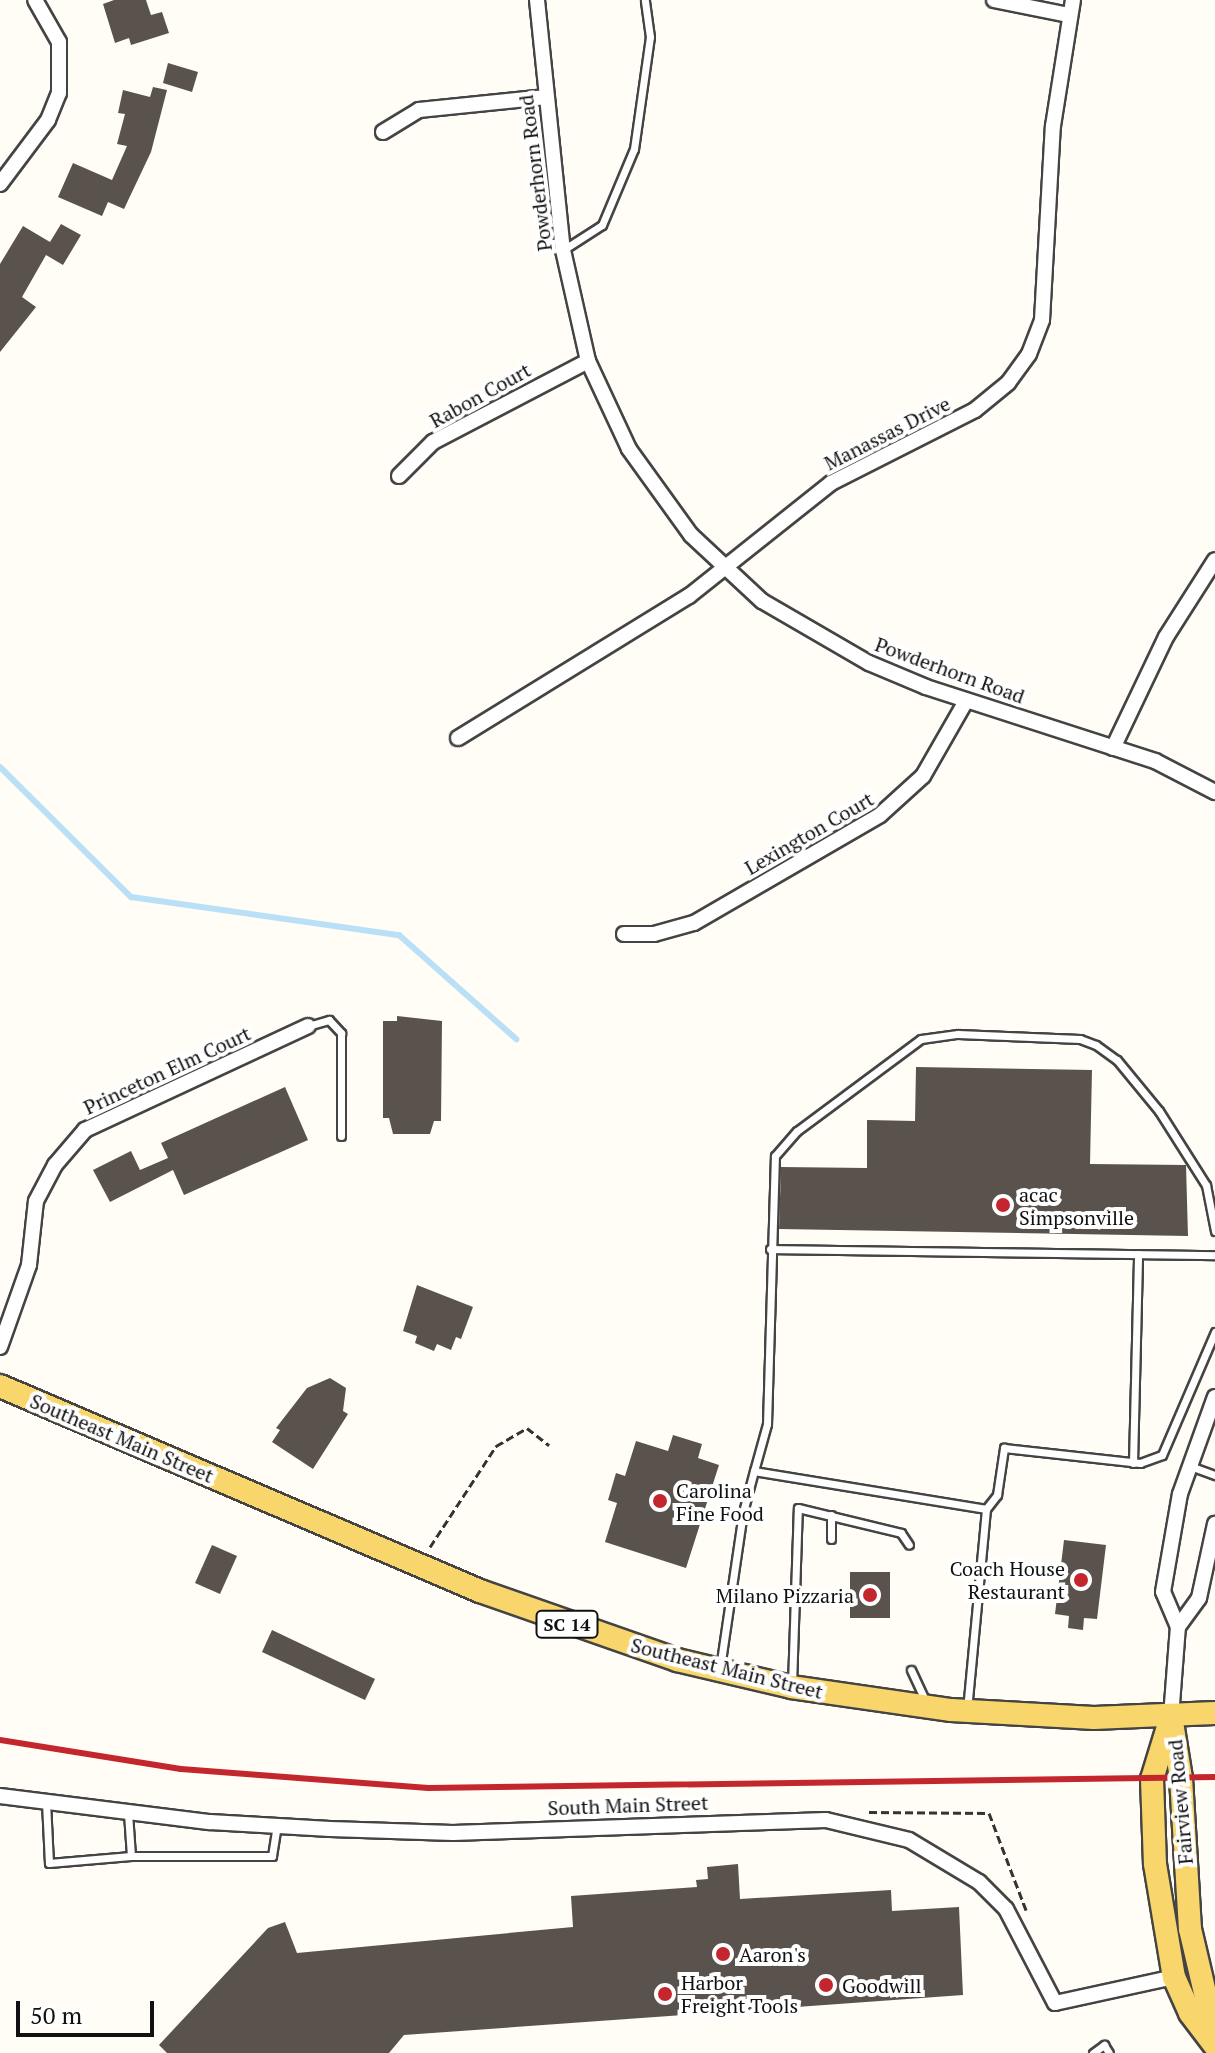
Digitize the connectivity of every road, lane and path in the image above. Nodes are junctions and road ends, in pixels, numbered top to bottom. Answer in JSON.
{"nodes":[{"id":1,"x":35,"y":0,"type":"edge"},
{"id":2,"x":537,"y":0,"type":"edge"},
{"id":3,"x":645,"y":0,"type":"edge"},
{"id":4,"x":994,"y":0,"type":"edge"},
{"id":5,"x":1071,"y":7,"type":"edge"},
{"id":6,"x":546,"y":97,"type":"junction"},
{"id":7,"x":383,"y":132,"type":"dead end"},
{"id":8,"x":0,"y":184,"type":"edge"},
{"id":9,"x":563,"y":250,"type":"junction"},
{"id":10,"x":588,"y":361,"type":"junction"},
{"id":11,"x":399,"y":476,"type":"dead end"},
{"id":12,"x":1215,"y":560,"type":"edge"},
{"id":13,"x":725,"y":567,"type":"junction"},
{"id":14,"x":966,"y":701,"type":"junction"},
{"id":15,"x":458,"y":738,"type":"dead end"},
{"id":16,"x":1113,"y":748,"type":"junction"},
{"id":17,"x":1215,"y":792,"type":"edge"},
{"id":18,"x":624,"y":934,"type":"dead end"},
{"id":19,"x":308,"y":1026,"type":"joint"},
{"id":20,"x":341,"y":1136,"type":"dead end"},
{"id":21,"x":1215,"y":1231,"type":"edge"},
{"id":22,"x":770,"y":1249,"type":"junction"},
{"id":23,"x":1138,"y":1254,"type":"junction"},
{"id":24,"x":1215,"y":1255,"type":"edge"},
{"id":25,"x":1215,"y":1332,"type":"edge"},
{"id":26,"x":0,"y":1347,"type":"edge"},
{"id":27,"x":0,"y":1386,"type":"edge"},
{"id":28,"x":1215,"y":1397,"type":"edge"},
{"id":29,"x":549,"y":1445,"type":"dead end"},
{"id":30,"x":1133,"y":1463,"type":"junction"},
{"id":31,"x":1190,"y":1466,"type":"junction"},
{"id":32,"x":754,"y":1471,"type":"junction"},
{"id":33,"x":1215,"y":1475,"type":"edge"},
{"id":34,"x":986,"y":1509,"type":"junction"},
{"id":35,"x":831,"y":1515,"type":"junction"},
{"id":36,"x":1215,"y":1524,"type":"edge"},
{"id":37,"x":831,"y":1539,"type":"dead end"},
{"id":38,"x":909,"y":1545,"type":"dead end"},
{"id":39,"x":418,"y":1564,"type":"junction"},
{"id":40,"x":1178,"y":1627,"type":"junction"},
{"id":41,"x":719,"y":1670,"type":"junction"},
{"id":42,"x":911,"y":1670,"type":"dead end"},
{"id":43,"x":791,"y":1687,"type":"junction"},
{"id":44,"x":929,"y":1708,"type":"junction"},
{"id":45,"x":967,"y":1711,"type":"junction"},
{"id":46,"x":1215,"y":1713,"type":"edge"},
{"id":47,"x":1171,"y":1717,"type":"junction"},
{"id":48,"x":0,"y":1796,"type":"edge"},
{"id":49,"x":46,"y":1802,"type":"junction"},
{"id":50,"x":128,"y":1813,"type":"junction"},
{"id":51,"x":277,"y":1826,"type":"junction"},
{"id":52,"x":131,"y":1856,"type":"junction"},
{"id":53,"x":1174,"y":1977,"type":"junction"},
{"id":54,"x":1215,"y":2036,"type":"edge"},
{"id":55,"x":1215,"y":2046,"type":"edge"},
{"id":56,"x":1093,"y":2053,"type":"edge"},
{"id":57,"x":1109,"y":2053,"type":"edge"}],
"edges":[{"from":1,"to":8,"type":"street"},
{"from":2,"to":6,"type":"street","name":"Powderhorn Road"},
{"from":3,"to":9,"type":"lane"},
{"from":4,"to":5,"type":"street"},
{"from":5,"to":13,"type":"street","name":"Manassas Drive"},
{"from":6,"to":7,"type":"street"},
{"from":6,"to":9,"type":"street","name":"Powderhorn Road"},
{"from":9,"to":10,"type":"street","name":"Powderhorn Road"},
{"from":10,"to":11,"type":"street","name":"Rabon Court"},
{"from":10,"to":13,"type":"street","name":"Powderhorn Road"},
{"from":12,"to":16,"type":"street"},
{"from":13,"to":14,"type":"street","name":"Powderhorn Road"},
{"from":13,"to":15,"type":"street","name":"Manassas Drive"},
{"from":14,"to":16,"type":"street","name":"Powderhorn Road"},
{"from":14,"to":18,"type":"street","name":"Lexington Court"},
{"from":16,"to":17,"type":"street","name":"Powderhorn Road"},
{"from":19,"to":20,"type":"lane"},
{"from":19,"to":26,"type":"street","name":"Princeton Elm Court"},
{"from":21,"to":22,"type":"lane"},
{"from":22,"to":23,"type":"lane"},
{"from":22,"to":32,"type":"lane"},
{"from":23,"to":24,"type":"lane"},
{"from":23,"to":30,"type":"lane"},
{"from":25,"to":30,"type":"lane"},
{"from":27,"to":39,"type":"main road","name":"Southeast Main Street","number":"SC 14"},
{"from":28,"to":31,"type":"street"},
{"from":29,"to":39,"type":"path"},
{"from":30,"to":34,"type":"lane"},
{"from":31,"to":33,"type":"lane"},
{"from":31,"to":40,"type":"street"},
{"from":32,"to":34,"type":"lane"},
{"from":32,"to":41,"type":"lane"},
{"from":34,"to":45,"type":"lane"},
{"from":35,"to":37,"type":"lane"},
{"from":35,"to":38,"type":"lane"},
{"from":35,"to":43,"type":"lane"},
{"from":36,"to":40,"type":"street"},
{"from":39,"to":41,"type":"main road","name":"Southeast Main Street","number":"SC 14"},
{"from":40,"to":47,"type":"street"},
{"from":41,"to":43,"type":"main road","name":"Southeast Main Street","number":"SC 14"},
{"from":42,"to":44,"type":"lane"},
{"from":43,"to":44,"type":"main road","name":"Southeast Main Street","number":"SC 14"},
{"from":44,"to":45,"type":"main road","name":"Southeast Main Street","number":"SC 14"},
{"from":45,"to":47,"type":"main road","name":"Southeast Main Street","number":"SC 14"},
{"from":46,"to":47,"type":"main road","name":"Southeast Main Street","number":"SC 14"},
{"from":47,"to":53,"type":"main road","name":"Fairview Road"},
{"from":47,"to":54,"type":"main road","name":"Fairview Road"},
{"from":48,"to":49,"type":"street","name":"South Main Street"},
{"from":49,"to":50,"type":"street","name":"South Main Street"},
{"from":49,"to":52,"type":"lane"},
{"from":50,"to":51,"type":"street","name":"South Main Street"},
{"from":50,"to":52,"type":"lane"},
{"from":51,"to":52,"type":"lane"},
{"from":51,"to":53,"type":"street","name":"South Main Street"},
{"from":53,"to":55,"type":"main road","name":"Fairview Road"},
{"from":56,"to":57,"type":"lane"}]}
